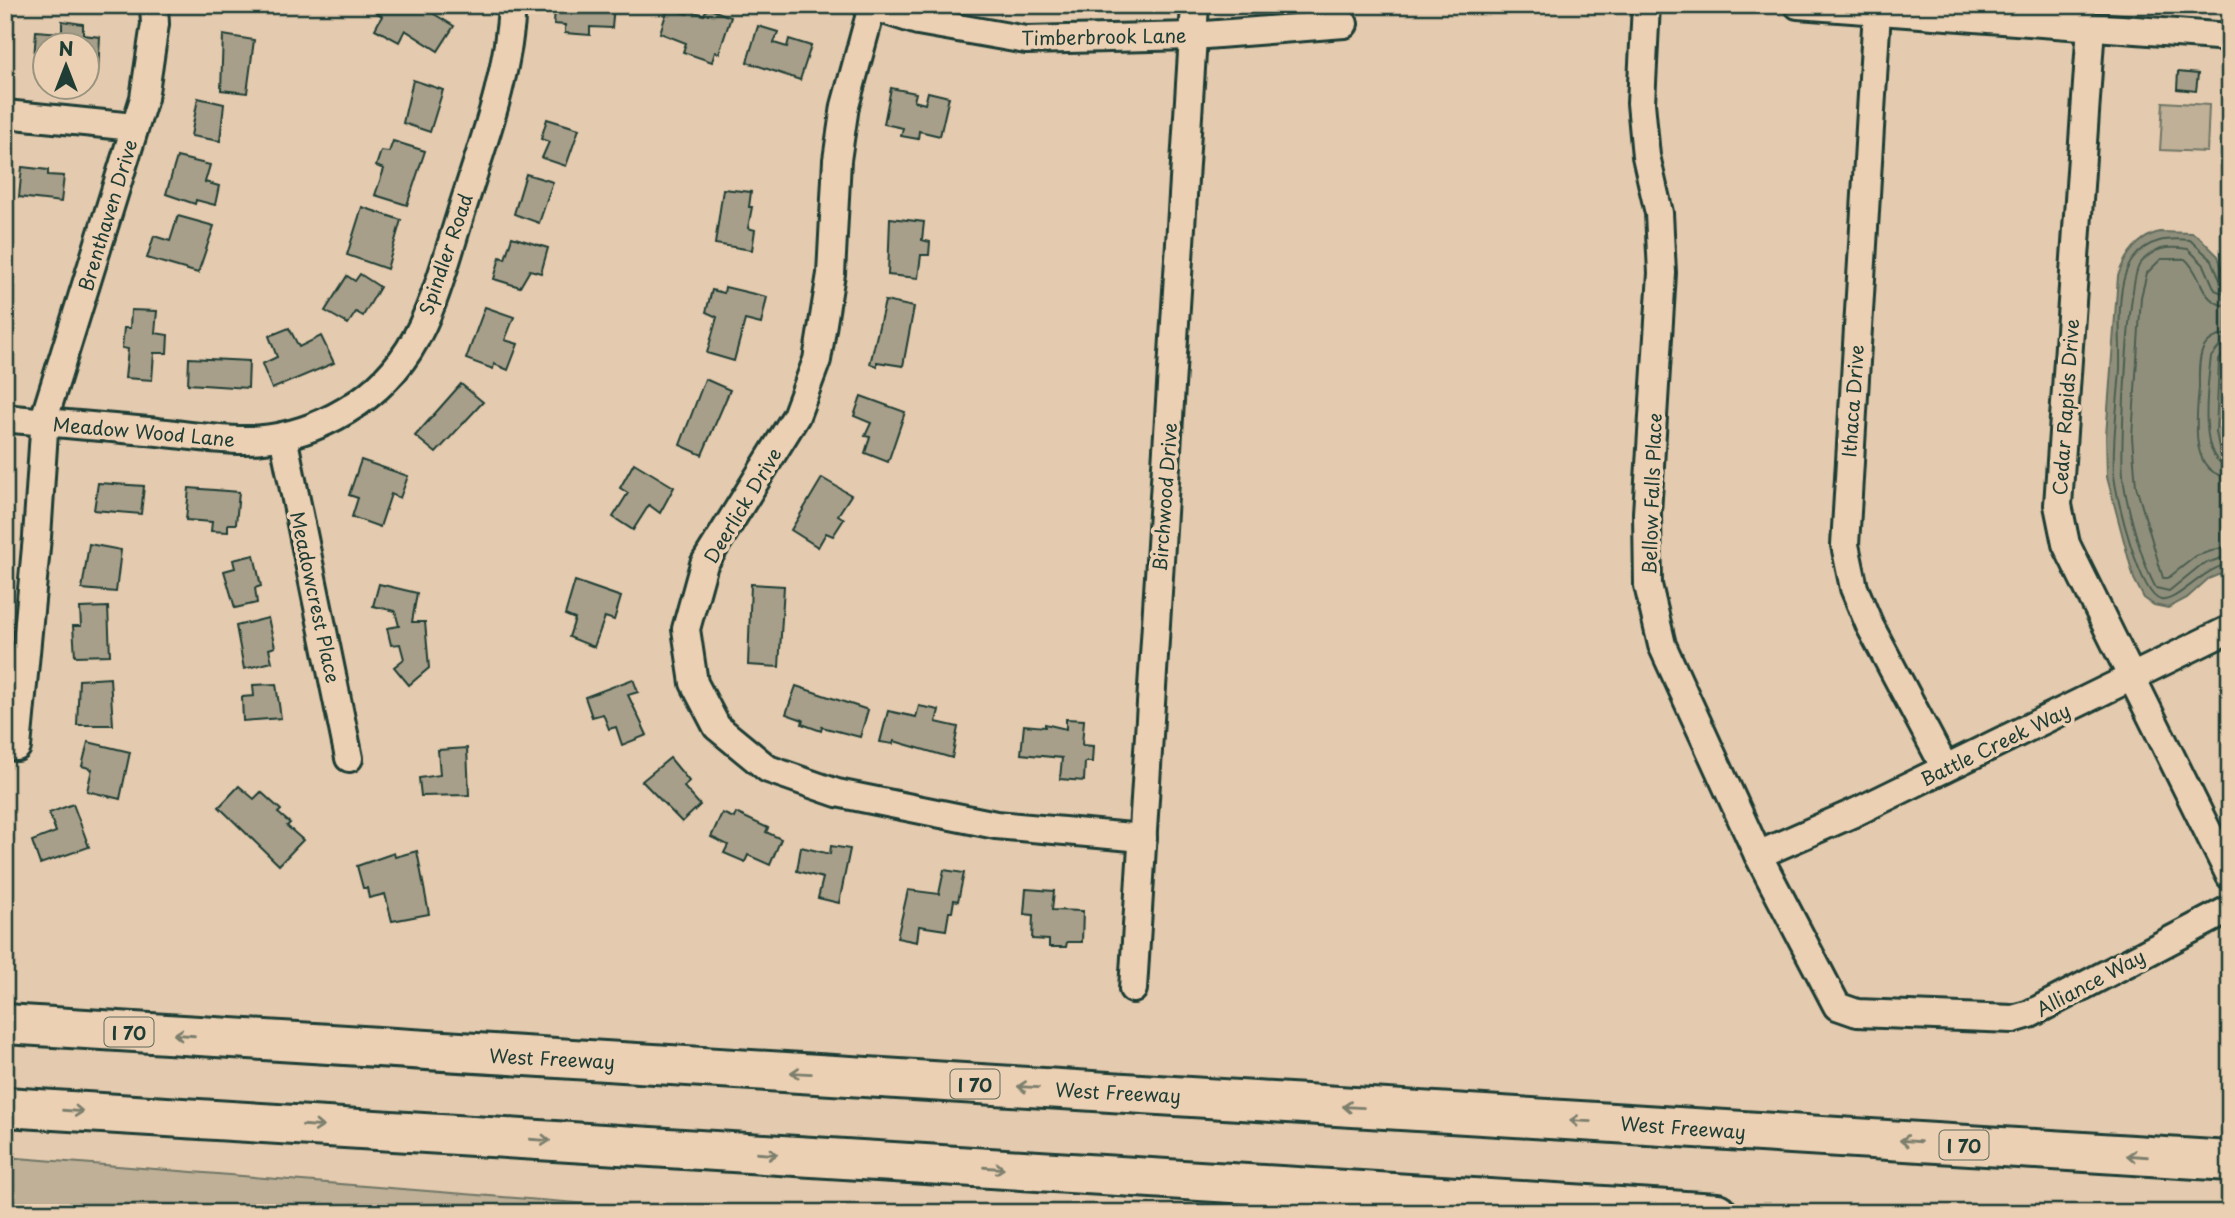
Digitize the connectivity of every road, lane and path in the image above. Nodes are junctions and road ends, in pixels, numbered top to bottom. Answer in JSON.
{"nodes":[{"id":1,"x":154,"y":5,"type":"edge"},
{"id":2,"x":512,"y":5,"type":"edge"},
{"id":3,"x":1195,"y":5,"type":"edge"},
{"id":4,"x":1646,"y":5,"type":"edge"},
{"id":5,"x":1798,"y":5,"type":"edge"},
{"id":6,"x":870,"y":6,"type":"edge"},
{"id":7,"x":1877,"y":11,"type":"junction"},
{"id":8,"x":1344,"y":24,"type":"dead end"},
{"id":9,"x":2091,"y":26,"type":"junction"},
{"id":10,"x":1193,"y":36,"type":"junction"},
{"id":11,"x":2230,"y":37,"type":"edge"},
{"id":12,"x":5,"y":114,"type":"edge"},
{"id":13,"x":134,"y":127,"type":"junction"},
{"id":14,"x":5,"y":418,"type":"edge"},
{"id":15,"x":44,"y":422,"type":"junction"},
{"id":16,"x":283,"y":436,"type":"junction"},
{"id":17,"x":2230,"y":629,"type":"edge"},
{"id":18,"x":2132,"y":677,"type":"junction"},
{"id":19,"x":17,"y":747,"type":"dead end"},
{"id":20,"x":349,"y":758,"type":"dead end"},
{"id":21,"x":1945,"y":768,"type":"junction"},
{"id":22,"x":1143,"y":838,"type":"junction"},
{"id":23,"x":1758,"y":855,"type":"junction"},
{"id":24,"x":2230,"y":876,"type":"edge"},
{"id":25,"x":2230,"y":909,"type":"edge"},
{"id":26,"x":1133,"y":989,"type":"dead end"},
{"id":27,"x":1857,"y":1013,"type":"joint"},
{"id":28,"x":5,"y":1024,"type":"edge"},
{"id":29,"x":5,"y":1107,"type":"edge"},
{"id":30,"x":2218,"y":1159,"type":"edge"},
{"id":31,"x":1717,"y":1213,"type":"edge"}],
"edges":[{"from":1,"to":13,"type":"street","name":"Brenthaven Drive"},
{"from":2,"to":16,"type":"street","name":"Spindler Road"},
{"from":3,"to":10,"type":"street","name":"Birchwood Drive"},
{"from":4,"to":23,"type":"street","name":"Bellow Falls Place"},
{"from":5,"to":7,"type":"street"},
{"from":6,"to":10,"type":"street","name":"Timberbrook Lane"},
{"from":6,"to":22,"type":"street","name":"Deerlick Drive"},
{"from":7,"to":9,"type":"street"},
{"from":7,"to":21,"type":"street","name":"Ithaca Drive"},
{"from":8,"to":10,"type":"street","name":"Timberbrook Lane"},
{"from":9,"to":11,"type":"street"},
{"from":9,"to":18,"type":"street","name":"Cedar Rapids Drive"},
{"from":10,"to":22,"type":"street","name":"Birchwood Drive"},
{"from":12,"to":13,"type":"street"},
{"from":13,"to":15,"type":"street","name":"Brenthaven Drive"},
{"from":14,"to":15,"type":"street","name":"Meadow Wood Lane"},
{"from":15,"to":16,"type":"street","name":"Meadow Wood Lane"},
{"from":15,"to":19,"type":"street","name":"Brenthaven Drive"},
{"from":16,"to":20,"type":"street","name":"Meadowcrest Place"},
{"from":17,"to":18,"type":"street","name":"Battle Creek Way"},
{"from":18,"to":21,"type":"street","name":"Battle Creek Way"},
{"from":18,"to":24,"type":"street","name":"Cedar Rapids Drive"},
{"from":21,"to":23,"type":"street","name":"Battle Creek Way"},
{"from":22,"to":26,"type":"street","name":"Birchwood Drive"},
{"from":23,"to":27,"type":"street","name":"Bellow Falls Place"},
{"from":25,"to":27,"type":"street","name":"Alliance Way"},
{"from":30,"to":28,"type":"highway","name":"West Freeway","number":"I 70","one_way":true},
{"from":29,"to":31,"type":"highway","one_way":true}]}
